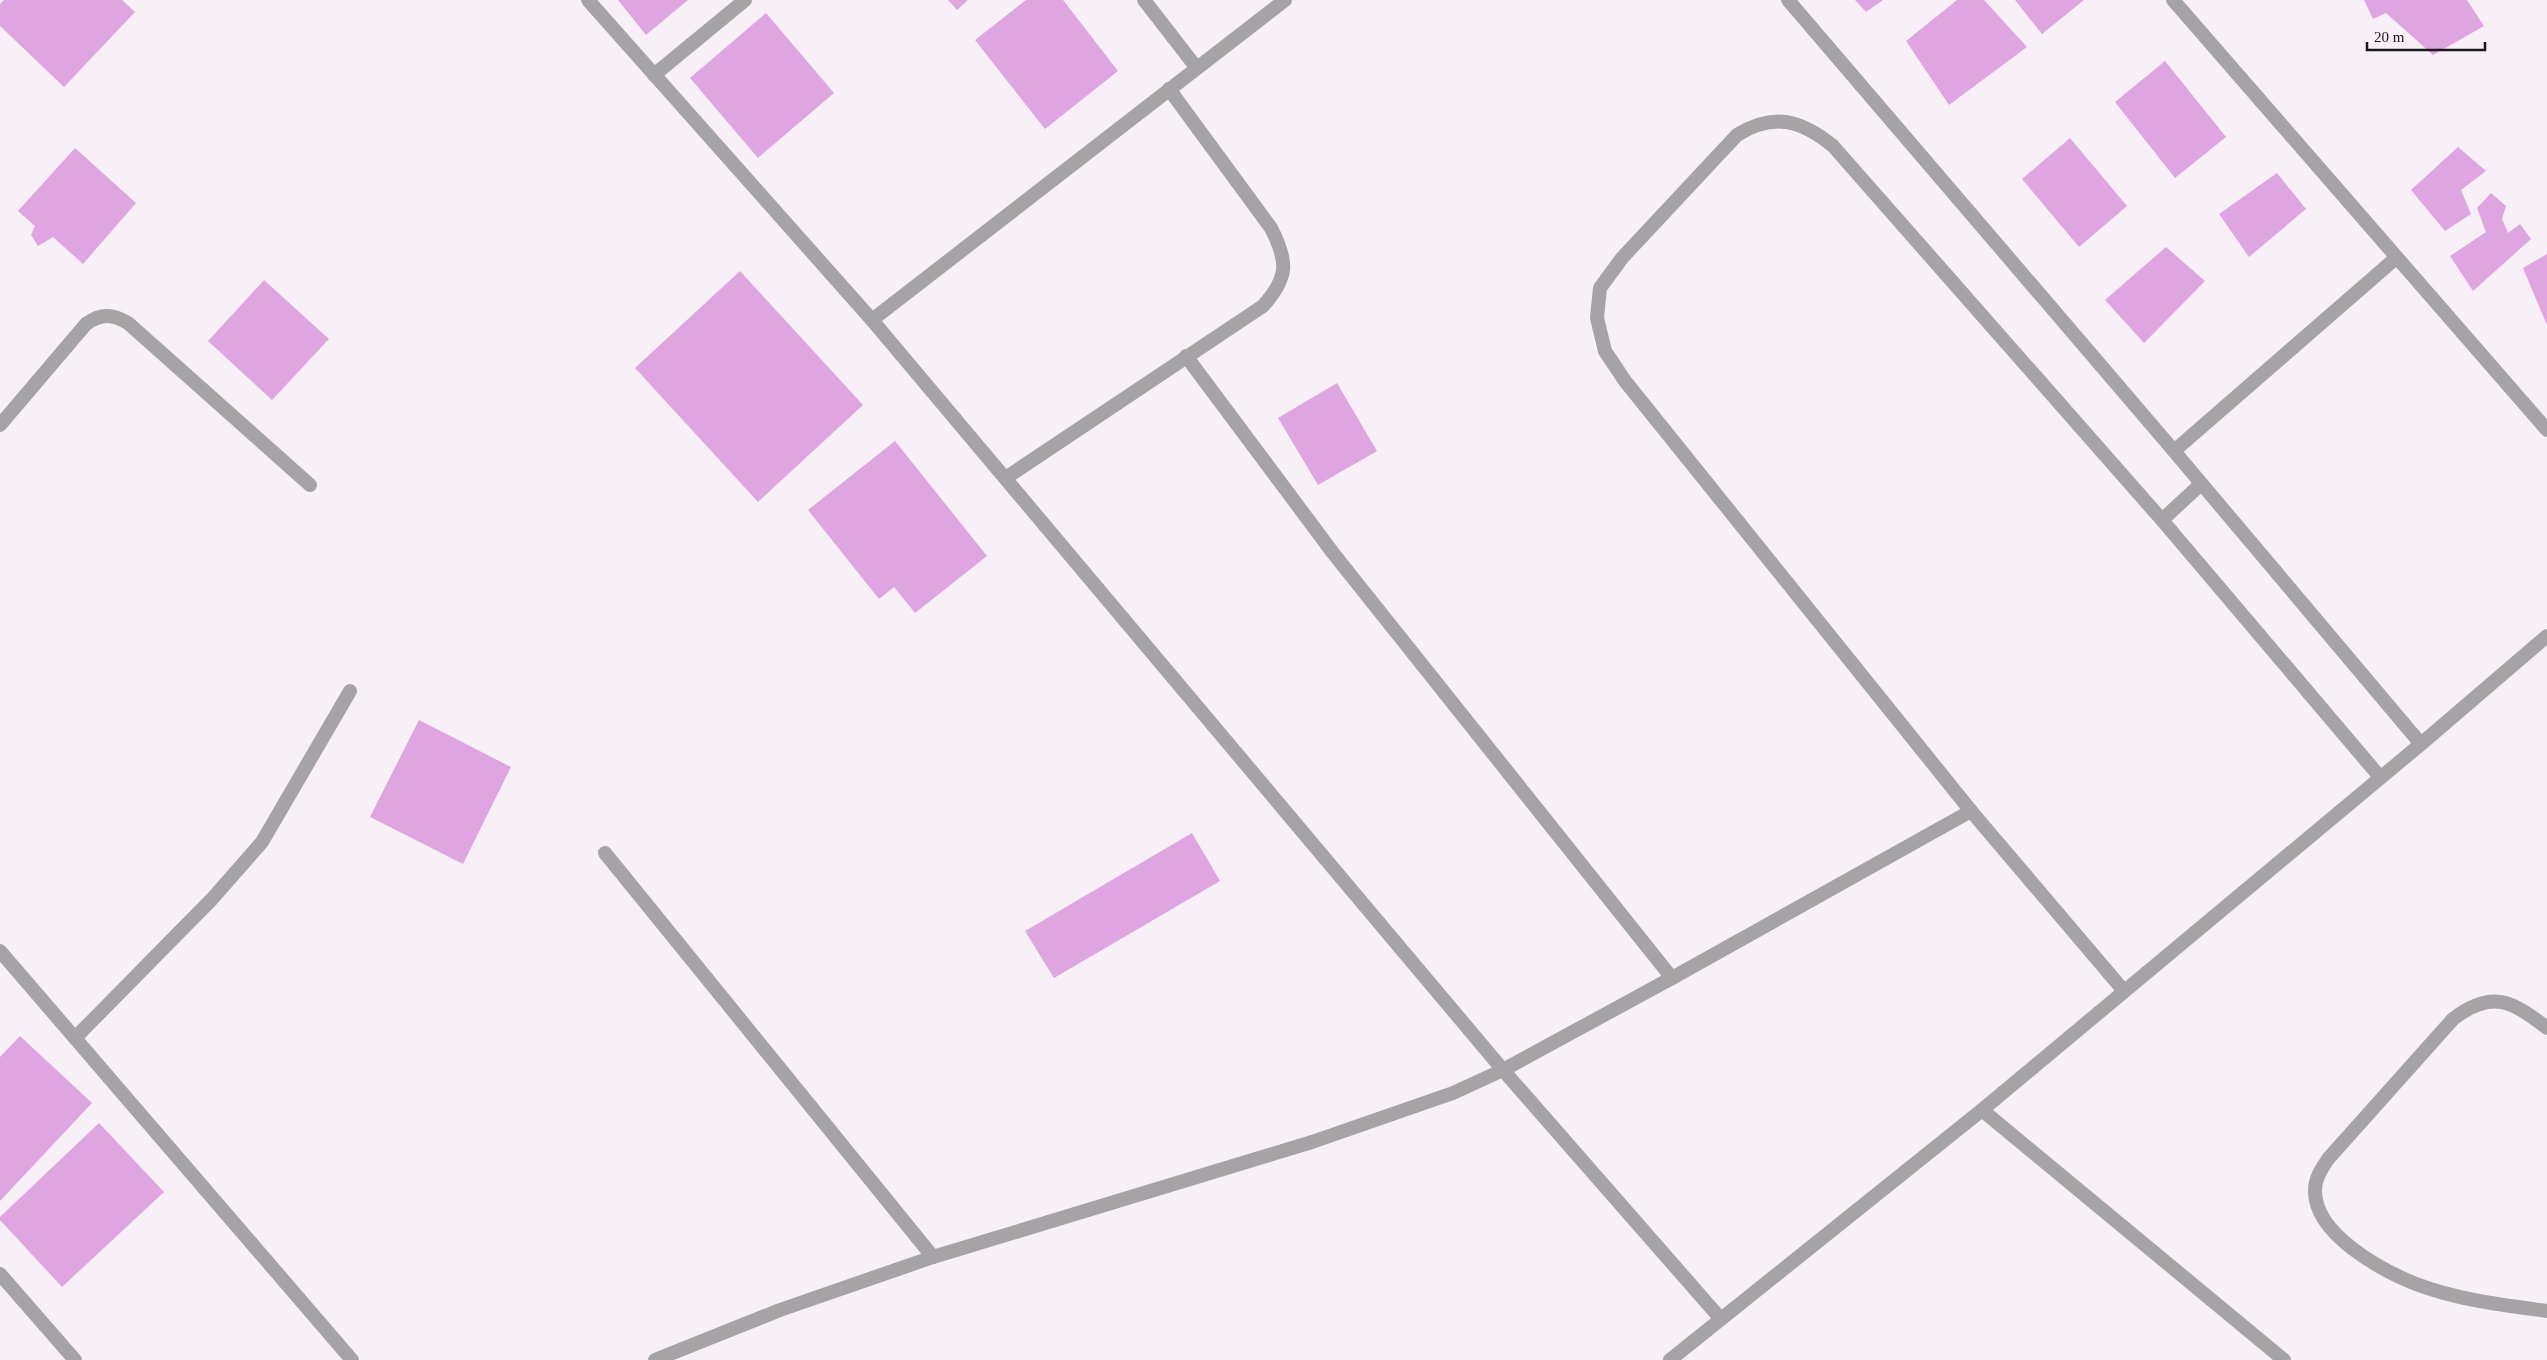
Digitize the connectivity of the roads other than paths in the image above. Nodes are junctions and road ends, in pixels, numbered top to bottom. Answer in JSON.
{"nodes":[{"id":1,"x":588,"y":0,"type":"edge"},
{"id":2,"x":745,"y":0,"type":"edge"},
{"id":3,"x":1144,"y":0,"type":"edge"},
{"id":4,"x":1285,"y":0,"type":"edge"},
{"id":5,"x":1788,"y":0,"type":"edge"},
{"id":6,"x":2173,"y":0,"type":"edge"},
{"id":7,"x":1196,"y":67,"type":"junction"},
{"id":8,"x":654,"y":75,"type":"junction"},
{"id":9,"x":1168,"y":89,"type":"junction"},
{"id":10,"x":2396,"y":258,"type":"junction"},
{"id":11,"x":872,"y":320,"type":"junction"},
{"id":12,"x":1186,"y":356,"type":"junction"},
{"id":13,"x":0,"y":425,"type":"edge"},
{"id":14,"x":2547,"y":430,"type":"edge"},
{"id":15,"x":2174,"y":451,"type":"junction"},
{"id":16,"x":1007,"y":477,"type":"junction"},
{"id":17,"x":2201,"y":484,"type":"junction"},
{"id":18,"x":310,"y":485,"type":"dead end"},
{"id":19,"x":2162,"y":520,"type":"junction"},
{"id":20,"x":2547,"y":636,"type":"edge"},
{"id":21,"x":350,"y":691,"type":"dead end"},
{"id":22,"x":2421,"y":744,"type":"junction"},
{"id":23,"x":2380,"y":777,"type":"junction"},
{"id":24,"x":1971,"y":811,"type":"junction"},
{"id":25,"x":605,"y":853,"type":"dead end"},
{"id":26,"x":0,"y":951,"type":"edge"},
{"id":27,"x":1672,"y":978,"type":"junction"},
{"id":28,"x":2124,"y":991,"type":"junction"},
{"id":29,"x":2547,"y":1028,"type":"edge"},
{"id":30,"x":76,"y":1037,"type":"junction"},
{"id":31,"x":1503,"y":1070,"type":"junction"},
{"id":32,"x":1982,"y":1110,"type":"junction"},
{"id":33,"x":933,"y":1257,"type":"junction"},
{"id":34,"x":0,"y":1274,"type":"edge"},
{"id":35,"x":2547,"y":1311,"type":"edge"},
{"id":36,"x":1720,"y":1318,"type":"junction"},
{"id":37,"x":75,"y":1360,"type":"edge"},
{"id":38,"x":352,"y":1360,"type":"edge"},
{"id":39,"x":655,"y":1360,"type":"edge"},
{"id":40,"x":1670,"y":1360,"type":"edge"},
{"id":41,"x":2284,"y":1360,"type":"edge"}],
"edges":[{"from":1,"to":8,"type":"street"},
{"from":2,"to":8,"type":"street"},
{"from":3,"to":7,"type":"street"},
{"from":4,"to":7,"type":"street"},
{"from":5,"to":15,"type":"street"},
{"from":6,"to":10,"type":"street"},
{"from":7,"to":9,"type":"street"},
{"from":8,"to":11,"type":"street"},
{"from":9,"to":11,"type":"street"},
{"from":9,"to":12,"type":"street"},
{"from":10,"to":14,"type":"street"},
{"from":10,"to":15,"type":"street"},
{"from":11,"to":16,"type":"street"},
{"from":12,"to":16,"type":"street"},
{"from":12,"to":27,"type":"street"},
{"from":13,"to":18,"type":"street"},
{"from":15,"to":17,"type":"street"},
{"from":16,"to":31,"type":"street"},
{"from":17,"to":19,"type":"street"},
{"from":17,"to":22,"type":"street"},
{"from":19,"to":23,"type":"street"},
{"from":19,"to":24,"type":"street"},
{"from":20,"to":22,"type":"street"},
{"from":21,"to":30,"type":"street"},
{"from":22,"to":23,"type":"street"},
{"from":23,"to":28,"type":"street"},
{"from":24,"to":27,"type":"street"},
{"from":24,"to":28,"type":"street"},
{"from":25,"to":33,"type":"street"},
{"from":26,"to":30,"type":"street"},
{"from":27,"to":31,"type":"street"},
{"from":28,"to":32,"type":"street"},
{"from":29,"to":35,"type":"street"},
{"from":30,"to":38,"type":"street"},
{"from":31,"to":33,"type":"street"},
{"from":31,"to":36,"type":"street"},
{"from":32,"to":36,"type":"street"},
{"from":32,"to":41,"type":"street"},
{"from":33,"to":39,"type":"street"},
{"from":34,"to":37,"type":"street"},
{"from":36,"to":40,"type":"street"}]}
